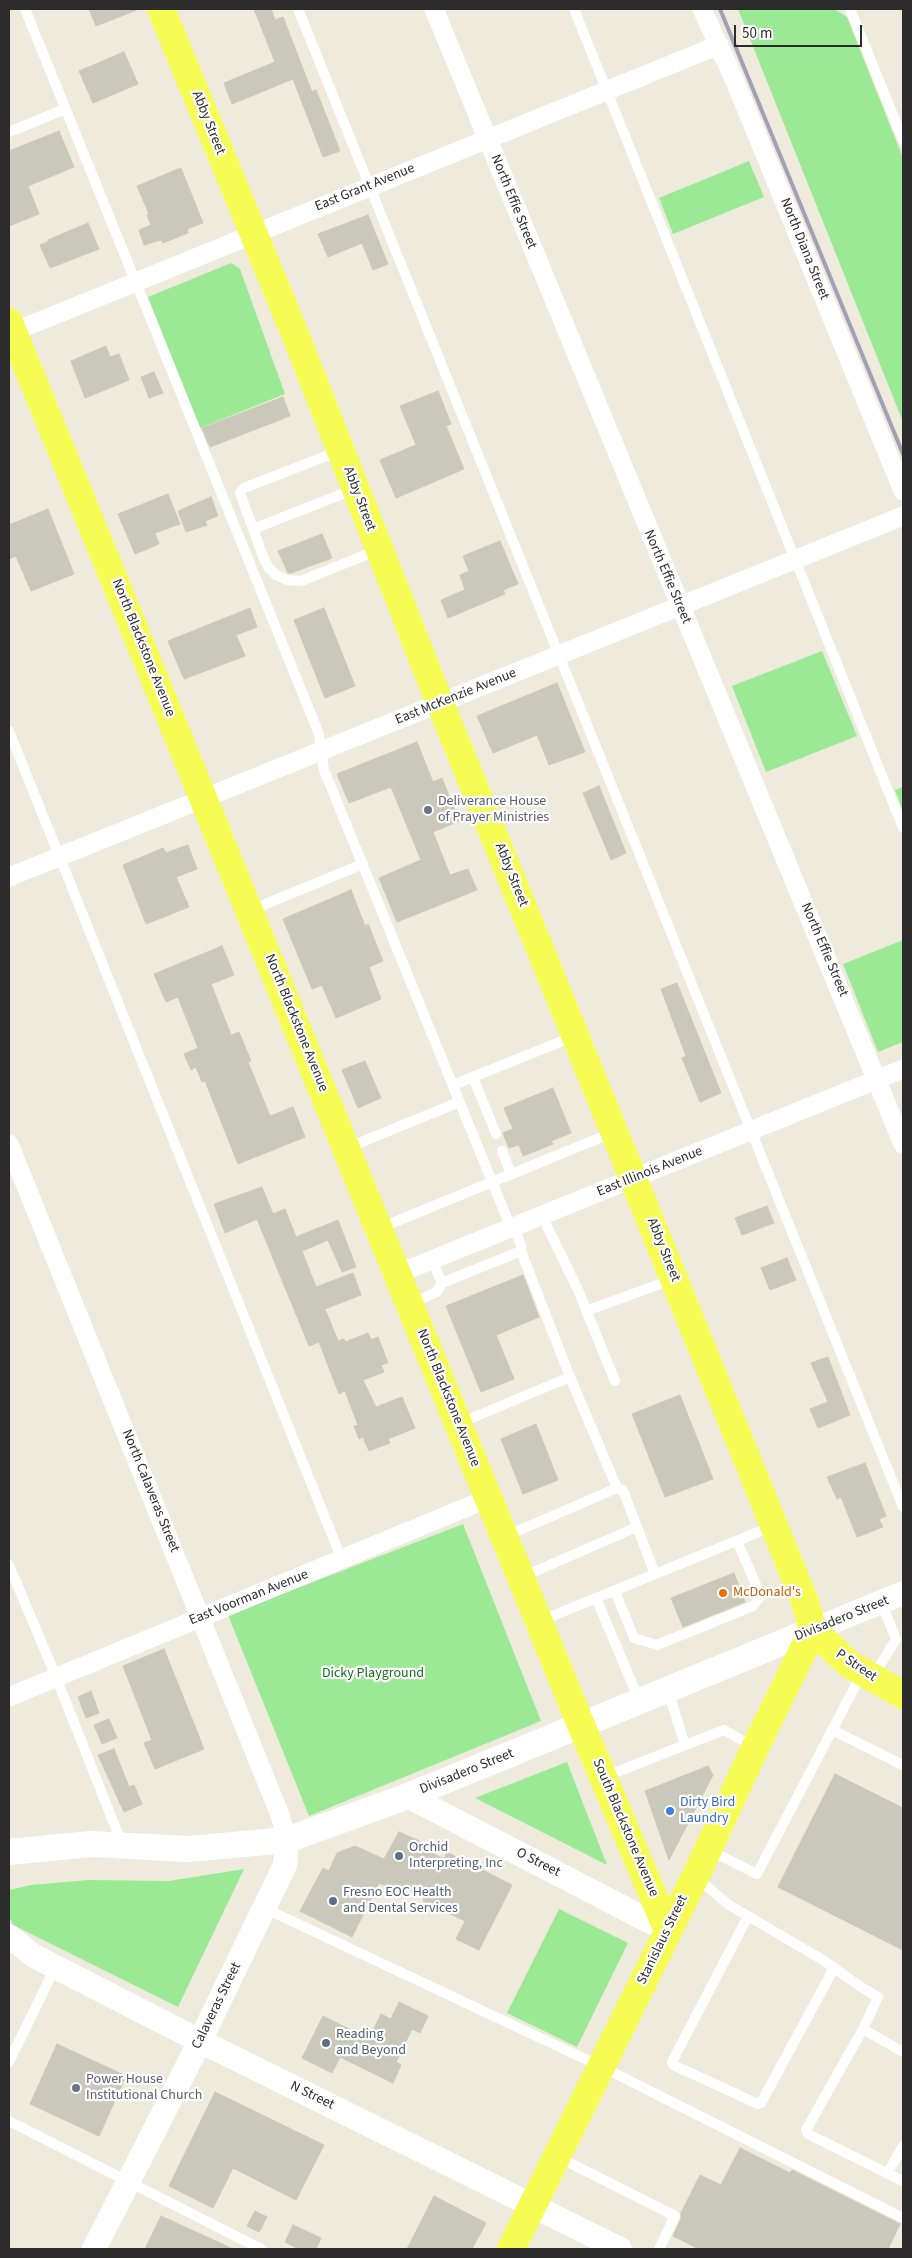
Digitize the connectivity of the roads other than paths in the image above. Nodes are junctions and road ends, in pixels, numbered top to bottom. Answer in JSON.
{"nodes":[{"id":1,"x":24,"y":9,"type":"edge"},
{"id":2,"x":161,"y":9,"type":"edge"},
{"id":3,"x":298,"y":9,"type":"edge"},
{"id":4,"x":434,"y":9,"type":"edge"},
{"id":5,"x":574,"y":9,"type":"edge"},
{"id":6,"x":702,"y":9,"type":"edge"},
{"id":7,"x":850,"y":9,"type":"edge"},
{"id":8,"x":719,"y":45,"type":"junction"},
{"id":9,"x":607,"y":92,"type":"junction"},
{"id":10,"x":65,"y":109,"type":"junction"},
{"id":11,"x":9,"y":132,"type":"edge"},
{"id":12,"x":487,"y":139,"type":"junction"},
{"id":13,"x":903,"y":140,"type":"edge"},
{"id":14,"x":370,"y":186,"type":"junction"},
{"id":15,"x":254,"y":234,"type":"junction"},
{"id":16,"x":136,"y":282,"type":"junction"},
{"id":17,"x":11,"y":327,"type":"edge"},
{"id":18,"x":340,"y":450,"type":"junction"},
{"id":19,"x":356,"y":489,"type":"junction"},
{"id":20,"x":903,"y":491,"type":"edge"},
{"id":21,"x":903,"y":516,"type":"edge"},
{"id":22,"x":253,"y":529,"type":"junction"},
{"id":23,"x":379,"y":550,"type":"junction"},
{"id":24,"x":795,"y":560,"type":"junction"},
{"id":25,"x":680,"y":606,"type":"junction"},
{"id":26,"x":559,"y":655,"type":"junction"},
{"id":27,"x":441,"y":703,"type":"junction"},
{"id":28,"x":9,"y":730,"type":"edge"},
{"id":29,"x":321,"y":751,"type":"junction"},
{"id":30,"x":204,"y":798,"type":"junction"},
{"id":31,"x":903,"y":828,"type":"edge"},
{"id":32,"x":59,"y":856,"type":"junction"},
{"id":33,"x":363,"y":864,"type":"junction"},
{"id":34,"x":9,"y":877,"type":"edge"},
{"id":35,"x":250,"y":910,"type":"junction"},
{"id":36,"x":576,"y":1035,"type":"junction"},
{"id":37,"x":903,"y":1069,"type":"edge"},
{"id":38,"x":473,"y":1077,"type":"junction"},
{"id":39,"x":878,"y":1079,"type":"junction"},
{"id":40,"x":453,"y":1086,"type":"junction"},
{"id":41,"x":459,"y":1102,"type":"junction"},
{"id":42,"x":751,"y":1130,"type":"junction"},
{"id":43,"x":615,"y":1132,"type":"junction"},
{"id":44,"x":496,"y":1134,"type":"dead end"},
{"id":45,"x":9,"y":1144,"type":"edge"},
{"id":46,"x":903,"y":1144,"type":"edge"},
{"id":47,"x":346,"y":1148,"type":"junction"},
{"id":48,"x":502,"y":1151,"type":"dead end"},
{"id":49,"x":512,"y":1174,"type":"junction"},
{"id":50,"x":634,"y":1178,"type":"junction"},
{"id":51,"x":492,"y":1182,"type":"junction"},
{"id":52,"x":542,"y":1216,"type":"junction"},
{"id":53,"x":512,"y":1227,"type":"junction"},
{"id":54,"x":379,"y":1228,"type":"junction"},
{"id":55,"x":521,"y":1252,"type":"junction"},
{"id":56,"x":432,"y":1260,"type":"junction"},
{"id":57,"x":397,"y":1274,"type":"junction"},
{"id":58,"x":674,"y":1278,"type":"junction"},
{"id":59,"x":442,"y":1283,"type":"junction"},
{"id":60,"x":409,"y":1304,"type":"junction"},
{"id":61,"x":586,"y":1311,"type":"junction"},
{"id":62,"x":570,"y":1377,"type":"junction"},
{"id":63,"x":615,"y":1381,"type":"dead end"},
{"id":64,"x":459,"y":1423,"type":"junction"},
{"id":65,"x":617,"y":1488,"type":"junction"},
{"id":66,"x":489,"y":1498,"type":"junction"},
{"id":67,"x":903,"y":1507,"type":"edge"},
{"id":68,"x":774,"y":1526,"type":"junction"},
{"id":69,"x":637,"y":1527,"type":"junction"},
{"id":70,"x":505,"y":1536,"type":"junction"},
{"id":71,"x":737,"y":1541,"type":"junction"},
{"id":72,"x":342,"y":1560,"type":"junction"},
{"id":73,"x":9,"y":1564,"type":"edge"},
{"id":74,"x":655,"y":1574,"type":"junction"},
{"id":75,"x":522,"y":1577,"type":"junction"},
{"id":76,"x":615,"y":1591,"type":"junction"},
{"id":77,"x":903,"y":1593,"type":"edge"},
{"id":78,"x":596,"y":1598,"type":"junction"},
{"id":79,"x":881,"y":1602,"type":"junction"},
{"id":80,"x":201,"y":1618,"type":"junction"},
{"id":81,"x":540,"y":1621,"type":"junction"},
{"id":82,"x":813,"y":1630,"type":"junction"},
{"id":83,"x":867,"y":1675,"type":"junction"},
{"id":84,"x":56,"y":1677,"type":"junction"},
{"id":85,"x":668,"y":1691,"type":"junction"},
{"id":86,"x":903,"y":1695,"type":"edge"},
{"id":87,"x":9,"y":1697,"type":"edge"},
{"id":88,"x":640,"y":1701,"type":"junction"},
{"id":89,"x":582,"y":1725,"type":"junction"},
{"id":90,"x":832,"y":1730,"type":"junction"},
{"id":91,"x":685,"y":1745,"type":"junction"},
{"id":92,"x":755,"y":1748,"type":"junction"},
{"id":93,"x":903,"y":1765,"type":"edge"},
{"id":94,"x":604,"y":1778,"type":"junction"},
{"id":95,"x":408,"y":1796,"type":"junction"},
{"id":96,"x":287,"y":1840,"type":"junction"},
{"id":97,"x":122,"y":1846,"type":"junction"},
{"id":98,"x":708,"y":1850,"type":"junction"},
{"id":99,"x":9,"y":1852,"type":"edge"},
{"id":100,"x":695,"y":1876,"type":"junction"},
{"id":101,"x":264,"y":1908,"type":"junction"},
{"id":102,"x":748,"y":1916,"type":"junction"},
{"id":103,"x":668,"y":1931,"type":"junction"},
{"id":104,"x":9,"y":1936,"type":"edge"},
{"id":105,"x":56,"y":1966,"type":"junction"},
{"id":106,"x":834,"y":1968,"type":"junction"},
{"id":107,"x":863,"y":2029,"type":"junction"},
{"id":108,"x":200,"y":2041,"type":"junction"},
{"id":109,"x":903,"y":2052,"type":"edge"},
{"id":110,"x":9,"y":2062,"type":"edge"},
{"id":111,"x":602,"y":2066,"type":"junction"},
{"id":112,"x":9,"y":2122,"type":"edge"},
{"id":113,"x":903,"y":2146,"type":"edge"},
{"id":114,"x":558,"y":2157,"type":"junction"},
{"id":115,"x":888,"y":2174,"type":"junction"},
{"id":116,"x":903,"y":2181,"type":"edge"},
{"id":117,"x":129,"y":2184,"type":"junction"},
{"id":118,"x":533,"y":2206,"type":"junction"},
{"id":119,"x":903,"y":2218,"type":"edge"},
{"id":120,"x":94,"y":2249,"type":"edge"},
{"id":121,"x":261,"y":2249,"type":"edge"},
{"id":122,"x":511,"y":2249,"type":"edge"},
{"id":123,"x":620,"y":2249,"type":"edge"},
{"id":124,"x":659,"y":2249,"type":"edge"}],
"edges":[{"from":1,"to":10,"type":"lane"},
{"from":2,"to":15,"type":"main road","name":"Abby Street"},
{"from":3,"to":14,"type":"lane"},
{"from":4,"to":12,"type":"street","name":"North Effie Street"},
{"from":5,"to":9,"type":"lane"},
{"from":6,"to":8,"type":"street","name":"North Diana Street"},
{"from":7,"to":13,"type":"lane"},
{"from":8,"to":9,"type":"street","name":"East Grant Avenue"},
{"from":8,"to":20,"type":"street","name":"North Diana Street"},
{"from":9,"to":12,"type":"street","name":"East Grant Avenue"},
{"from":9,"to":24,"type":"lane"},
{"from":10,"to":11,"type":"lane"},
{"from":10,"to":16,"type":"lane"},
{"from":12,"to":14,"type":"street","name":"East Grant Avenue"},
{"from":12,"to":25,"type":"street","name":"North Effie Street"},
{"from":14,"to":15,"type":"street","name":"East Grant Avenue"},
{"from":14,"to":26,"type":"lane"},
{"from":15,"to":16,"type":"street","name":"East Grant Avenue"},
{"from":15,"to":18,"type":"main road","name":"Abby Street"},
{"from":16,"to":17,"type":"street","name":"East Grant Avenue"},
{"from":16,"to":29,"type":"lane"},
{"from":17,"to":30,"type":"main road","name":"North Blackstone Avenue"},
{"from":18,"to":19,"type":"main road","name":"Abby Street"},
{"from":18,"to":22,"type":"lane"},
{"from":19,"to":22,"type":"lane"},
{"from":19,"to":23,"type":"main road","name":"Abby Street"},
{"from":21,"to":24,"type":"street","name":"East McKenzie Avenue"},
{"from":22,"to":23,"type":"lane"},
{"from":23,"to":27,"type":"main road","name":"Abby Street"},
{"from":24,"to":25,"type":"street","name":"East McKenzie Avenue"},
{"from":24,"to":31,"type":"lane"},
{"from":25,"to":26,"type":"street","name":"East McKenzie Avenue"},
{"from":25,"to":39,"type":"street","name":"North Effie Street"},
{"from":26,"to":27,"type":"street","name":"East McKenzie Avenue"},
{"from":26,"to":42,"type":"lane"},
{"from":27,"to":29,"type":"street","name":"East McKenzie Avenue"},
{"from":27,"to":36,"type":"main road","name":"Abby Street"},
{"from":28,"to":32,"type":"lane"},
{"from":29,"to":30,"type":"street","name":"East McKenzie Avenue"},
{"from":29,"to":33,"type":"lane"},
{"from":30,"to":32,"type":"street","name":"East McKenzie Avenue"},
{"from":30,"to":35,"type":"main road","name":"North Blackstone Avenue"},
{"from":32,"to":34,"type":"street","name":"East McKenzie Avenue"},
{"from":32,"to":72,"type":"lane"},
{"from":33,"to":35,"type":"lane"},
{"from":33,"to":40,"type":"lane"},
{"from":35,"to":47,"type":"main road","name":"North Blackstone Avenue"},
{"from":36,"to":38,"type":"lane"},
{"from":36,"to":43,"type":"main road","name":"Abby Street"},
{"from":37,"to":39,"type":"street","name":"East Illinois Avenue"},
{"from":38,"to":40,"type":"lane"},
{"from":38,"to":44,"type":"lane"},
{"from":39,"to":42,"type":"street","name":"East Illinois Avenue"},
{"from":39,"to":46,"type":"street","name":"North Effie Street"},
{"from":40,"to":41,"type":"lane"},
{"from":41,"to":47,"type":"lane"},
{"from":41,"to":51,"type":"lane"},
{"from":42,"to":50,"type":"street","name":"East Illinois Avenue"},
{"from":42,"to":67,"type":"lane"},
{"from":43,"to":49,"type":"lane"},
{"from":43,"to":50,"type":"main road","name":"Abby Street"},
{"from":45,"to":80,"type":"street","name":"North Calaveras Street"},
{"from":47,"to":54,"type":"main road","name":"North Blackstone Avenue"},
{"from":48,"to":49,"type":"lane"},
{"from":49,"to":51,"type":"lane"},
{"from":50,"to":52,"type":"street","name":"East Illinois Avenue"},
{"from":50,"to":58,"type":"main road","name":"Abby Street"},
{"from":51,"to":53,"type":"lane"},
{"from":51,"to":54,"type":"lane"},
{"from":52,"to":53,"type":"street","name":"East Illinois Avenue"},
{"from":52,"to":61,"type":"lane"},
{"from":53,"to":55,"type":"lane"},
{"from":53,"to":56,"type":"street","name":"East Illinois Avenue"},
{"from":54,"to":57,"type":"main road","name":"North Blackstone Avenue"},
{"from":55,"to":59,"type":"lane"},
{"from":55,"to":62,"type":"lane"},
{"from":56,"to":57,"type":"street","name":"East Illinois Avenue"},
{"from":56,"to":59,"type":"lane"},
{"from":57,"to":60,"type":"main road","name":"North Blackstone Avenue"},
{"from":58,"to":61,"type":"lane"},
{"from":58,"to":68,"type":"main road","name":"Abby Street"},
{"from":59,"to":60,"type":"lane"},
{"from":60,"to":64,"type":"main road","name":"North Blackstone Avenue"},
{"from":61,"to":63,"type":"lane"},
{"from":62,"to":64,"type":"lane"},
{"from":62,"to":65,"type":"lane"},
{"from":64,"to":66,"type":"main road","name":"North Blackstone Avenue"},
{"from":65,"to":69,"type":"lane"},
{"from":65,"to":70,"type":"lane"},
{"from":66,"to":70,"type":"main road","name":"North Blackstone Avenue"},
{"from":66,"to":72,"type":"street","name":"East Voorman Avenue"},
{"from":68,"to":71,"type":"lane"},
{"from":68,"to":82,"type":"main road","name":"Abby Street"},
{"from":69,"to":74,"type":"lane"},
{"from":69,"to":75,"type":"lane"},
{"from":70,"to":75,"type":"main road","name":"North Blackstone Avenue"},
{"from":71,"to":74,"type":"lane"},
{"from":71,"to":76,"type":"lane"},
{"from":72,"to":80,"type":"street","name":"East Voorman Avenue"},
{"from":73,"to":84,"type":"lane"},
{"from":74,"to":76,"type":"lane"},
{"from":75,"to":81,"type":"main road","name":"North Blackstone Avenue"},
{"from":76,"to":78,"type":"lane"},
{"from":77,"to":79,"type":"street","name":"Divisadero Street"},
{"from":78,"to":81,"type":"lane"},
{"from":78,"to":88,"type":"lane"},
{"from":79,"to":82,"type":"street","name":"Divisadero Street"},
{"from":79,"to":83,"type":"lane"},
{"from":80,"to":84,"type":"street","name":"East Voorman Avenue"},
{"from":80,"to":96,"type":"street","name":"North Calaveras Street"},
{"from":81,"to":89,"type":"main road","name":"North Blackstone Avenue"},
{"from":82,"to":83,"type":"main road","name":"P Street"},
{"from":82,"to":85,"type":"main road","name":"Divisadero Street"},
{"from":82,"to":92,"type":"main road","name":"Stanislaus Street"},
{"from":83,"to":86,"type":"main road","name":"P Street"},
{"from":83,"to":90,"type":"lane"},
{"from":84,"to":87,"type":"street","name":"East Voorman Avenue"},
{"from":84,"to":97,"type":"lane"},
{"from":85,"to":88,"type":"main road","name":"Divisadero Street"},
{"from":85,"to":91,"type":"lane"},
{"from":88,"to":89,"type":"main road","name":"Divisadero Street"},
{"from":89,"to":94,"type":"main road","name":"South Blackstone Avenue"},
{"from":89,"to":95,"type":"main road","name":"Divisadero Street"},
{"from":90,"to":93,"type":"lane"},
{"from":90,"to":98,"type":"lane"},
{"from":91,"to":92,"type":"lane"},
{"from":91,"to":94,"type":"lane"},
{"from":92,"to":98,"type":"main road","name":"Stanislaus Street"},
{"from":94,"to":103,"type":"main road","name":"South Blackstone Avenue"},
{"from":95,"to":96,"type":"main road","name":"Divisadero Street"},
{"from":95,"to":103,"type":"street","name":"O Street"},
{"from":96,"to":97,"type":"main road","name":"Divisadero Street"},
{"from":96,"to":101,"type":"street","name":"Calaveras Street"},
{"from":97,"to":99,"type":"main road","name":"Divisadero Street"},
{"from":98,"to":100,"type":"main road","name":"Stanislaus Street"},
{"from":100,"to":102,"type":"lane"},
{"from":100,"to":103,"type":"main road","name":"Stanislaus Street"},
{"from":101,"to":108,"type":"street","name":"Calaveras Street"},
{"from":101,"to":111,"type":"lane"},
{"from":102,"to":106,"type":"lane"},
{"from":102,"to":106,"type":"lane"},
{"from":103,"to":111,"type":"main road","name":"Stanislaus Street"},
{"from":104,"to":105,"type":"street","name":"N Street"},
{"from":105,"to":108,"type":"street","name":"N Street"},
{"from":105,"to":110,"type":"lane"},
{"from":106,"to":107,"type":"lane"},
{"from":107,"to":109,"type":"lane"},
{"from":107,"to":115,"type":"lane"},
{"from":108,"to":117,"type":"street","name":"Calaveras Street"},
{"from":108,"to":118,"type":"street","name":"N Street"},
{"from":111,"to":114,"type":"main road","name":"Stanislaus Street"},
{"from":111,"to":119,"type":"lane"},
{"from":112,"to":117,"type":"lane"},
{"from":113,"to":115,"type":"lane"},
{"from":114,"to":118,"type":"main road","name":"Stanislaus Street"},
{"from":114,"to":124,"type":"lane"},
{"from":115,"to":116,"type":"lane"},
{"from":117,"to":120,"type":"street","name":"Calaveras Street"},
{"from":117,"to":121,"type":"lane"},
{"from":118,"to":122,"type":"main road","name":"Stanislaus Street"},
{"from":118,"to":123,"type":"street","name":"N Street"}]}
